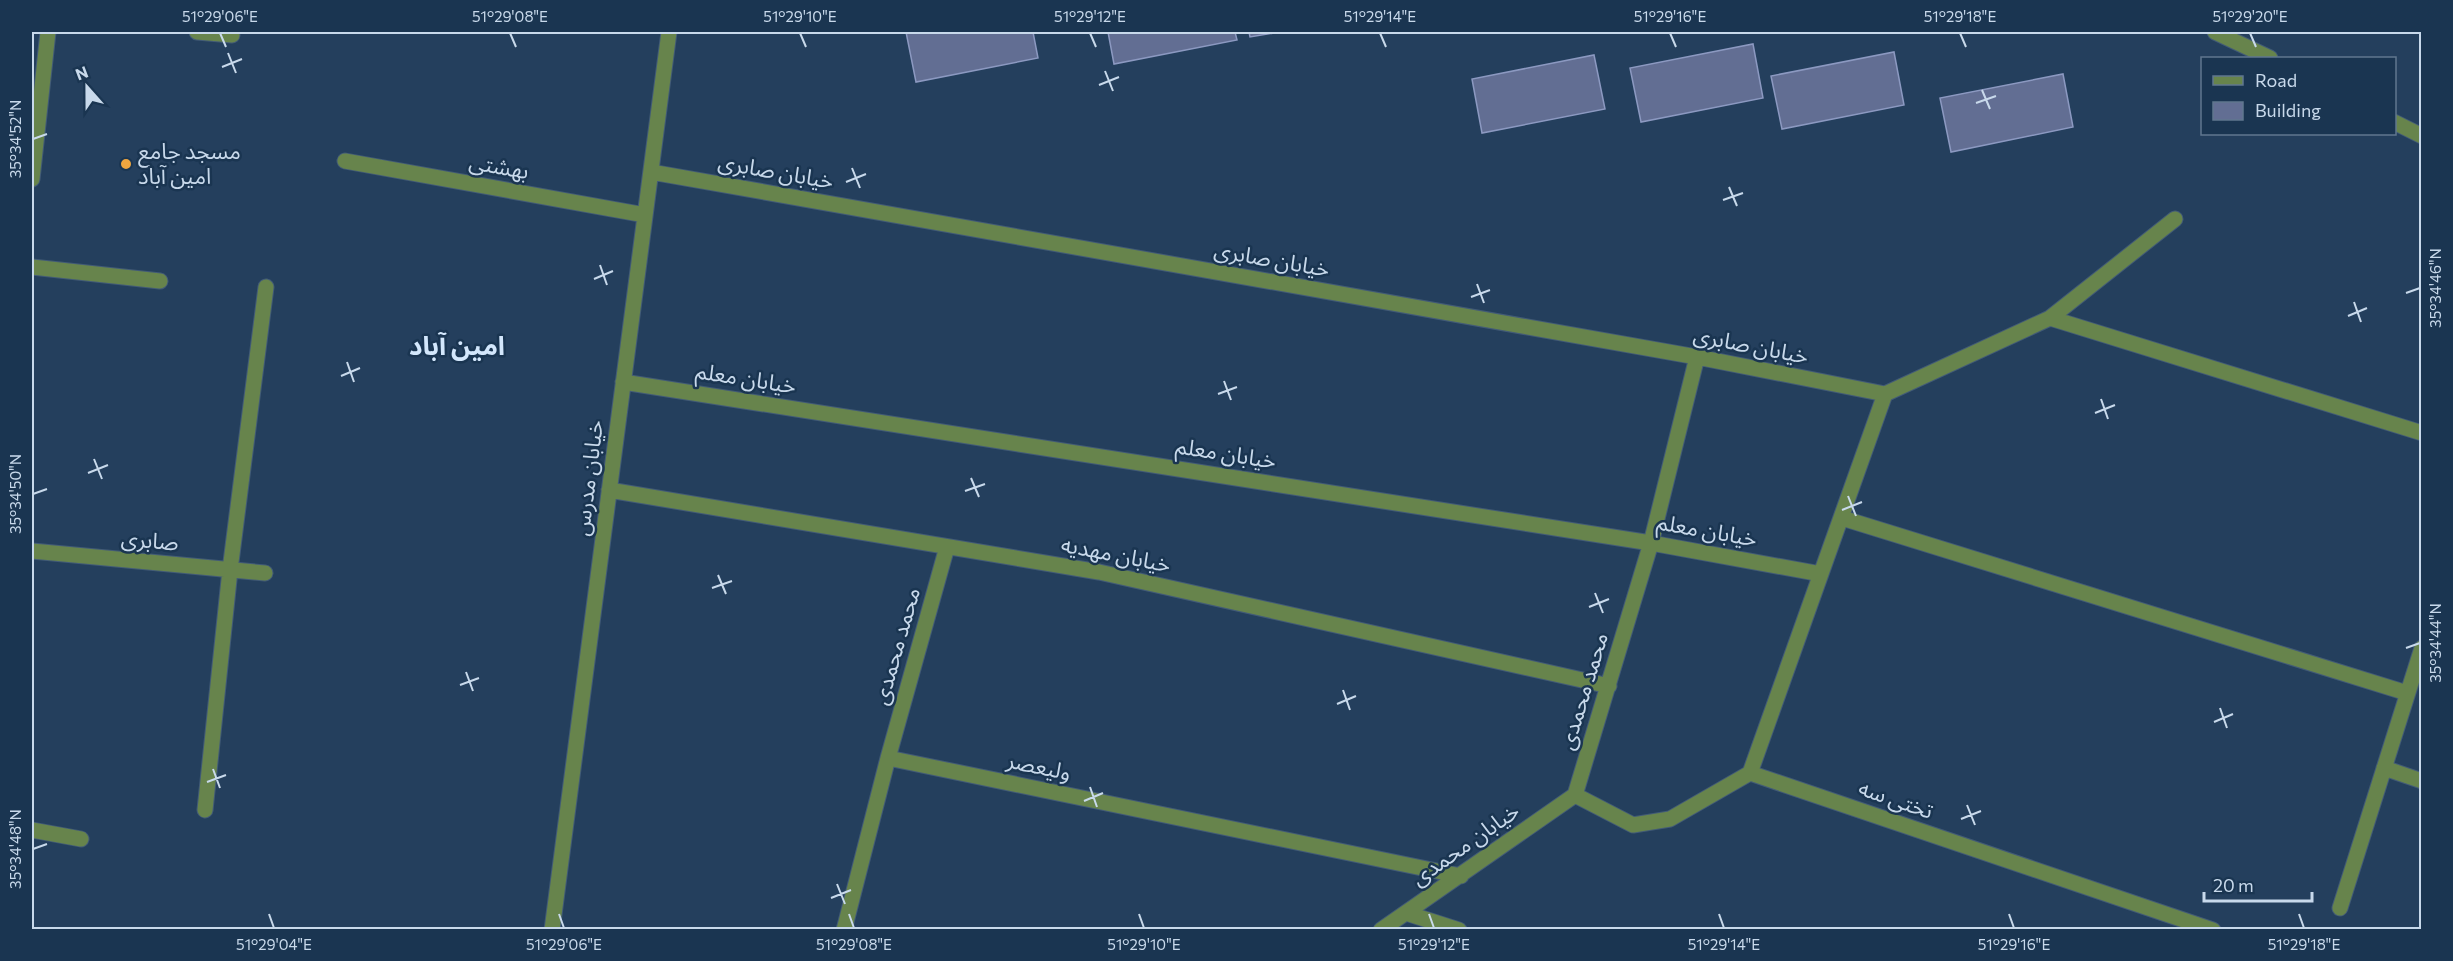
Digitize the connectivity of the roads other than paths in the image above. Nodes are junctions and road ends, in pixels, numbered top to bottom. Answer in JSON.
{"nodes":[{"id":1,"x":48,"y":32,"type":"edge"},
{"id":2,"x":197,"y":32,"type":"edge"},
{"id":3,"x":669,"y":32,"type":"edge"},
{"id":4,"x":2215,"y":32,"type":"edge"},
{"id":5,"x":232,"y":35,"type":"dead end"},
{"id":6,"x":2268,"y":57,"type":"edge"},
{"id":7,"x":2396,"y":123,"type":"edge"},
{"id":8,"x":2421,"y":136,"type":"edge"},
{"id":9,"x":345,"y":161,"type":"dead end"},
{"id":10,"x":651,"y":172,"type":"junction"},
{"id":11,"x":32,"y":179,"type":"edge"},
{"id":12,"x":645,"y":215,"type":"junction"},
{"id":13,"x":2175,"y":219,"type":"dead end"},
{"id":14,"x":32,"y":267,"type":"edge"},
{"id":15,"x":160,"y":281,"type":"dead end"},
{"id":16,"x":266,"y":287,"type":"dead end"},
{"id":17,"x":2050,"y":318,"type":"junction"},
{"id":18,"x":1697,"y":357,"type":"junction"},
{"id":19,"x":623,"y":382,"type":"junction"},
{"id":20,"x":1885,"y":394,"type":"junction"},
{"id":21,"x":2421,"y":433,"type":"edge"},
{"id":22,"x":609,"y":490,"type":"junction"},
{"id":23,"x":1842,"y":518,"type":"junction"},
{"id":24,"x":1651,"y":543,"type":"junction"},
{"id":25,"x":947,"y":547,"type":"junction"},
{"id":26,"x":32,"y":551,"type":"edge"},
{"id":27,"x":230,"y":570,"type":"junction"},
{"id":28,"x":265,"y":573,"type":"dead end"},
{"id":29,"x":1821,"y":574,"type":"junction"},
{"id":30,"x":2421,"y":648,"type":"edge"},
{"id":31,"x":1608,"y":686,"type":"junction"},
{"id":32,"x":2407,"y":693,"type":"junction"},
{"id":33,"x":888,"y":758,"type":"junction"},
{"id":34,"x":2384,"y":768,"type":"junction"},
{"id":35,"x":1750,"y":773,"type":"junction"},
{"id":36,"x":2421,"y":782,"type":"edge"},
{"id":37,"x":1575,"y":795,"type":"junction"},
{"id":38,"x":204,"y":810,"type":"dead end"},
{"id":39,"x":32,"y":830,"type":"edge"},
{"id":40,"x":81,"y":839,"type":"dead end"},
{"id":41,"x":1461,"y":876,"type":"junction"},
{"id":42,"x":2340,"y":908,"type":"dead end"},
{"id":43,"x":1406,"y":913,"type":"junction"},
{"id":44,"x":552,"y":930,"type":"edge"},
{"id":45,"x":844,"y":930,"type":"edge"},
{"id":46,"x":1381,"y":930,"type":"edge"},
{"id":47,"x":1460,"y":930,"type":"edge"},
{"id":48,"x":2213,"y":930,"type":"edge"}],
"edges":[{"from":1,"to":11,"type":"street"},
{"from":2,"to":5,"type":"street"},
{"from":3,"to":10,"type":"street","name":"خیابان مدرس"},
{"from":4,"to":6,"type":"street"},
{"from":7,"to":8,"type":"street"},
{"from":9,"to":12,"type":"street","name":"بهشتی"},
{"from":10,"to":12,"type":"street","name":"خیابان مدرس"},
{"from":10,"to":18,"type":"street","name":"خیابان صابری"},
{"from":12,"to":19,"type":"street","name":"خیابان مدرس"},
{"from":13,"to":17,"type":"street"},
{"from":14,"to":15,"type":"street"},
{"from":16,"to":27,"type":"street"},
{"from":17,"to":20,"type":"street"},
{"from":17,"to":21,"type":"street"},
{"from":18,"to":20,"type":"street","name":"خیابان صابری"},
{"from":18,"to":24,"type":"street","name":"محمد محمدی"},
{"from":19,"to":22,"type":"street","name":"خیابان مدرس"},
{"from":19,"to":24,"type":"street","name":"خیابان معلم"},
{"from":20,"to":23,"type":"street"},
{"from":22,"to":25,"type":"street","name":"خیابان مهدیه"},
{"from":22,"to":44,"type":"street","name":"خیابان مدرس"},
{"from":23,"to":29,"type":"street"},
{"from":23,"to":32,"type":"street"},
{"from":24,"to":29,"type":"street","name":"خیابان معلم"},
{"from":24,"to":31,"type":"street","name":"محمد محمدی"},
{"from":25,"to":31,"type":"street","name":"خیابان مهدیه"},
{"from":25,"to":33,"type":"street","name":"محمد محمدی"},
{"from":26,"to":27,"type":"street","name":"صابری"},
{"from":27,"to":28,"type":"street","name":"صابری"},
{"from":27,"to":38,"type":"street"},
{"from":29,"to":35,"type":"street"},
{"from":30,"to":32,"type":"street"},
{"from":31,"to":37,"type":"street","name":"محمد محمدی"},
{"from":32,"to":34,"type":"street"},
{"from":33,"to":41,"type":"street","name":"ولیعصر"},
{"from":33,"to":45,"type":"street"},
{"from":34,"to":36,"type":"street"},
{"from":34,"to":42,"type":"street"},
{"from":35,"to":37,"type":"street"},
{"from":35,"to":48,"type":"street","name":"تختی سه"},
{"from":37,"to":41,"type":"street","name":"خیابان محمدی"},
{"from":39,"to":40,"type":"street"},
{"from":41,"to":43,"type":"street","name":"خیابان محمدی"},
{"from":43,"to":46,"type":"street","name":"خیابان محمدی"},
{"from":43,"to":47,"type":"street"}]}
